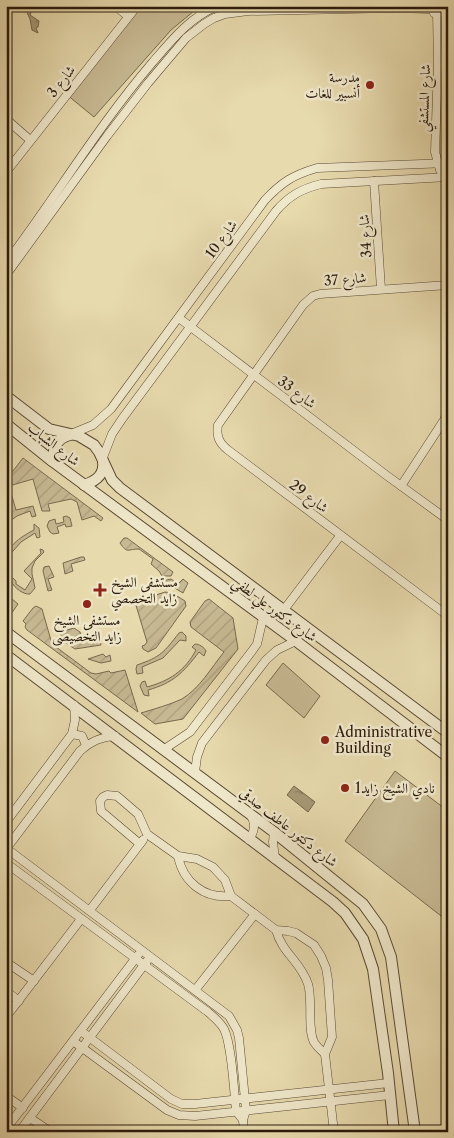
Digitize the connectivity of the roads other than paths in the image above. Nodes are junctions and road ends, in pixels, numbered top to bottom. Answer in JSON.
{"nodes":[{"id":1,"x":115,"y":6,"type":"edge"},
{"id":2,"x":137,"y":6,"type":"edge"},
{"id":3,"x":217,"y":6,"type":"edge"},
{"id":4,"x":427,"y":8,"type":"edge"},
{"id":5,"x":448,"y":9,"type":"edge"},
{"id":6,"x":436,"y":13,"type":"junction"},
{"id":7,"x":128,"y":16,"type":"junction"},
{"id":8,"x":6,"y":119,"type":"edge"},
{"id":9,"x":100,"y":130,"type":"junction"},
{"id":10,"x":107,"y":136,"type":"junction"},
{"id":11,"x":30,"y":140,"type":"junction"},
{"id":12,"x":437,"y":163,"type":"junction"},
{"id":13,"x":448,"y":163,"type":"edge"},
{"id":14,"x":358,"y":166,"type":"junction"},
{"id":15,"x":381,"y":166,"type":"junction"},
{"id":16,"x":6,"y":172,"type":"edge"},
{"id":17,"x":447,"y":178,"type":"edge"},
{"id":18,"x":374,"y":181,"type":"junction"},
{"id":19,"x":383,"y":181,"type":"junction"},
{"id":20,"x":359,"y":182,"type":"junction"},
{"id":21,"x":6,"y":263,"type":"edge"},
{"id":22,"x":6,"y":275,"type":"edge"},
{"id":23,"x":448,"y":285,"type":"edge"},
{"id":24,"x":380,"y":289,"type":"junction"},
{"id":25,"x":179,"y":318,"type":"junction"},
{"id":26,"x":191,"y":327,"type":"junction"},
{"id":27,"x":253,"y":374,"type":"junction"},
{"id":28,"x":6,"y":396,"type":"edge"},
{"id":29,"x":448,"y":414,"type":"edge"},
{"id":30,"x":6,"y":424,"type":"edge"},
{"id":31,"x":70,"y":435,"type":"junction"},
{"id":32,"x":102,"y":460,"type":"junction"},
{"id":33,"x":52,"y":461,"type":"junction"},
{"id":34,"x":84,"y":485,"type":"junction"},
{"id":35,"x":401,"y":486,"type":"junction"},
{"id":36,"x":448,"y":520,"type":"edge"},
{"id":37,"x":340,"y":536,"type":"junction"},
{"id":38,"x":283,"y":611,"type":"junction"},
{"id":39,"x":448,"y":616,"type":"edge"},
{"id":40,"x":263,"y":618,"type":"junction"},
{"id":41,"x":6,"y":632,"type":"edge"},
{"id":42,"x":296,"y":641,"type":"junction"},
{"id":43,"x":6,"y":655,"type":"edge"},
{"id":44,"x":378,"y":680,"type":"junction"},
{"id":45,"x":365,"y":694,"type":"junction"},
{"id":46,"x":404,"y":699,"type":"junction"},
{"id":47,"x":74,"y":705,"type":"junction"},
{"id":48,"x":395,"y":716,"type":"junction"},
{"id":49,"x":448,"y":733,"type":"edge"},
{"id":50,"x":72,"y":734,"type":"junction"},
{"id":51,"x":115,"y":736,"type":"junction"},
{"id":52,"x":86,"y":745,"type":"junction"},
{"id":53,"x":164,"y":750,"type":"junction"},
{"id":54,"x":448,"y":757,"type":"edge"},
{"id":55,"x":196,"y":772,"type":"junction"},
{"id":56,"x":250,"y":814,"type":"junction"},
{"id":57,"x":6,"y":822,"type":"edge"},
{"id":58,"x":274,"y":832,"type":"junction"},
{"id":59,"x":147,"y":834,"type":"junction"},
{"id":60,"x":249,"y":840,"type":"junction"},
{"id":61,"x":140,"y":844,"type":"junction"},
{"id":62,"x":6,"y":849,"type":"edge"},
{"id":63,"x":178,"y":856,"type":"junction"},
{"id":64,"x":275,"y":859,"type":"junction"},
{"id":65,"x":6,"y":863,"type":"edge"},
{"id":66,"x":231,"y":896,"type":"junction"},
{"id":67,"x":90,"y":910,"type":"junction"},
{"id":68,"x":255,"y":914,"type":"junction"},
{"id":69,"x":81,"y":919,"type":"junction"},
{"id":70,"x":276,"y":930,"type":"junction"},
{"id":71,"x":142,"y":949,"type":"junction"},
{"id":72,"x":151,"y":956,"type":"junction"},
{"id":73,"x":135,"y":959,"type":"junction"},
{"id":74,"x":6,"y":962,"type":"edge"},
{"id":75,"x":144,"y":965,"type":"junction"},
{"id":76,"x":34,"y":981,"type":"junction"},
{"id":77,"x":196,"y":989,"type":"junction"},
{"id":78,"x":6,"y":991,"type":"edge"},
{"id":79,"x":19,"y":1001,"type":"junction"},
{"id":80,"x":6,"y":1017,"type":"edge"},
{"id":81,"x":81,"y":1031,"type":"junction"},
{"id":82,"x":90,"y":1038,"type":"junction"},
{"id":83,"x":73,"y":1040,"type":"junction"},
{"id":84,"x":83,"y":1047,"type":"junction"},
{"id":85,"x":326,"y":1054,"type":"junction"},
{"id":86,"x":389,"y":1083,"type":"junction"},
{"id":87,"x":329,"y":1090,"type":"junction"},
{"id":88,"x":390,"y":1095,"type":"junction"},
{"id":89,"x":6,"y":1096,"type":"edge"},
{"id":90,"x":245,"y":1099,"type":"junction"},
{"id":91,"x":235,"y":1100,"type":"junction"},
{"id":92,"x":331,"y":1101,"type":"junction"},
{"id":93,"x":22,"y":1108,"type":"junction"},
{"id":94,"x":246,"y":1110,"type":"junction"},
{"id":95,"x":236,"y":1111,"type":"junction"},
{"id":96,"x":30,"y":1118,"type":"junction"},
{"id":97,"x":243,"y":1120,"type":"junction"},
{"id":98,"x":6,"y":1129,"type":"edge"},
{"id":99,"x":19,"y":1132,"type":"edge"},
{"id":100,"x":50,"y":1132,"type":"edge"},
{"id":101,"x":244,"y":1132,"type":"edge"},
{"id":102,"x":334,"y":1132,"type":"edge"},
{"id":103,"x":394,"y":1132,"type":"edge"},
{"id":104,"x":415,"y":1132,"type":"edge"}],
"edges":[{"from":1,"to":7,"type":"street"},
{"from":2,"to":7,"type":"street","name":"شارع 3"},
{"from":3,"to":9,"type":"street"},
{"from":4,"to":6,"type":"street"},
{"from":4,"to":10,"type":"street"},
{"from":5,"to":6,"type":"street"},
{"from":6,"to":12,"type":"street","name":"شارع المستشفي"},
{"from":7,"to":11,"type":"street","name":"شارع 3"},
{"from":8,"to":11,"type":"street"},
{"from":9,"to":10,"type":"street"},
{"from":9,"to":21,"type":"street"},
{"from":10,"to":22,"type":"street"},
{"from":11,"to":16,"type":"street","name":"شارع 3"},
{"from":12,"to":13,"type":"street","name":"شارع 10"},
{"from":12,"to":15,"type":"street","name":"شارع 10"},
{"from":12,"to":17,"type":"street","name":"شارع المستشفي"},
{"from":14,"to":15,"type":"street","name":"شارع 10"},
{"from":14,"to":20,"type":"street"},
{"from":14,"to":25,"type":"street","name":"شارع 10"},
{"from":15,"to":19,"type":"street"},
{"from":17,"to":19,"type":"street","name":"شارع 10"},
{"from":18,"to":19,"type":"street","name":"شارع 10"},
{"from":18,"to":20,"type":"street","name":"شارع 10"},
{"from":18,"to":24,"type":"street","name":"شارع 34"},
{"from":20,"to":26,"type":"street","name":"شارع 10"},
{"from":23,"to":24,"type":"street","name":"شارع 37"},
{"from":24,"to":27,"type":"street","name":"شارع 37"},
{"from":25,"to":26,"type":"street","name":"شارع 33"},
{"from":25,"to":31,"type":"street","name":"شارع 10"},
{"from":26,"to":27,"type":"street","name":"شارع 33"},
{"from":26,"to":32,"type":"street","name":"شارع 10"},
{"from":27,"to":35,"type":"street","name":"شارع 33"},
{"from":27,"to":37,"type":"street","name":"شارع 29"},
{"from":28,"to":31,"type":"street","name":"شارع الشباب"},
{"from":29,"to":35,"type":"street"},
{"from":30,"to":33,"type":"street","name":"شارع الشباب"},
{"from":31,"to":32,"type":"street","name":"شارع الشباب"},
{"from":31,"to":33,"type":"street"},
{"from":32,"to":34,"type":"street"},
{"from":32,"to":38,"type":"street","name":"شارع دكتور علي لطفي"},
{"from":33,"to":34,"type":"street","name":"شارع الشباب"},
{"from":34,"to":40,"type":"street","name":"شارع دكتور علي لطفي"},
{"from":35,"to":36,"type":"street","name":"شارع 33"},
{"from":37,"to":38,"type":"street"},
{"from":37,"to":39,"type":"street","name":"شارع 29"},
{"from":38,"to":44,"type":"street","name":"شارع دكتور علي لطفي"},
{"from":40,"to":42,"type":"street","name":"شارع دكتور علي لطفي"},
{"from":40,"to":53,"type":"street"},
{"from":41,"to":53,"type":"street","name":"شارع دكتور عاطف صدقي"},
{"from":42,"to":45,"type":"street","name":"شارع دكتور علي لطفي"},
{"from":42,"to":55,"type":"street"},
{"from":43,"to":47,"type":"street"},
{"from":44,"to":45,"type":"street"},
{"from":44,"to":46,"type":"street","name":"شارع دكتور علي لطفي"},
{"from":45,"to":48,"type":"street","name":"شارع دكتور علي لطفي"},
{"from":46,"to":48,"type":"street"},
{"from":46,"to":49,"type":"street","name":"شارع دكتور علي لطفي"},
{"from":47,"to":50,"type":"street"},
{"from":47,"to":51,"type":"street"},
{"from":48,"to":54,"type":"street","name":"شارع دكتور علي لطفي"},
{"from":50,"to":52,"type":"street"},
{"from":50,"to":57,"type":"street"},
{"from":51,"to":52,"type":"street"},
{"from":51,"to":60,"type":"street"},
{"from":52,"to":62,"type":"street"},
{"from":53,"to":55,"type":"street","name":"شارع دكتور عاطف صدقي"},
{"from":55,"to":56,"type":"street","name":"شارع دكتور عاطف صدقي"},
{"from":56,"to":58,"type":"street","name":"شارع دكتور عاطف صدقي"},
{"from":56,"to":60,"type":"street"},
{"from":58,"to":64,"type":"street"},
{"from":58,"to":104,"type":"street","name":"شارع دكتور عاطف صدقي"},
{"from":59,"to":61,"type":"street"},
{"from":59,"to":61,"type":"street"},
{"from":59,"to":63,"type":"street"},
{"from":60,"to":64,"type":"street"},
{"from":61,"to":67,"type":"street"},
{"from":62,"to":67,"type":"street"},
{"from":63,"to":66,"type":"street"},
{"from":63,"to":66,"type":"street"},
{"from":64,"to":86,"type":"street"},
{"from":65,"to":69,"type":"street"},
{"from":66,"to":68,"type":"street"},
{"from":67,"to":71,"type":"street"},
{"from":68,"to":70,"type":"street"},
{"from":68,"to":77,"type":"street"},
{"from":69,"to":73,"type":"street"},
{"from":69,"to":76,"type":"street"},
{"from":70,"to":85,"type":"street"},
{"from":70,"to":85,"type":"street"},
{"from":71,"to":72,"type":"street"},
{"from":71,"to":73,"type":"street"},
{"from":72,"to":75,"type":"street"},
{"from":72,"to":77,"type":"street"},
{"from":73,"to":75,"type":"street"},
{"from":73,"to":81,"type":"street"},
{"from":74,"to":76,"type":"street"},
{"from":75,"to":82,"type":"street"},
{"from":75,"to":91,"type":"street"},
{"from":76,"to":79,"type":"street"},
{"from":77,"to":90,"type":"street"},
{"from":78,"to":79,"type":"street"},
{"from":79,"to":80,"type":"street"},
{"from":81,"to":82,"type":"street"},
{"from":81,"to":83,"type":"street"},
{"from":82,"to":84,"type":"street"},
{"from":82,"to":91,"type":"street"},
{"from":83,"to":84,"type":"street"},
{"from":83,"to":93,"type":"street"},
{"from":84,"to":95,"type":"street"},
{"from":84,"to":96,"type":"street"},
{"from":85,"to":87,"type":"street"},
{"from":86,"to":87,"type":"street"},
{"from":86,"to":88,"type":"street"},
{"from":87,"to":90,"type":"street"},
{"from":87,"to":92,"type":"street"},
{"from":88,"to":92,"type":"street"},
{"from":88,"to":103,"type":"street"},
{"from":89,"to":93,"type":"street"},
{"from":90,"to":91,"type":"street"},
{"from":90,"to":94,"type":"street"},
{"from":91,"to":95,"type":"street"},
{"from":92,"to":94,"type":"street"},
{"from":92,"to":102,"type":"street"},
{"from":93,"to":98,"type":"street"},
{"from":94,"to":95,"type":"street"},
{"from":94,"to":97,"type":"street"},
{"from":95,"to":97,"type":"street"},
{"from":96,"to":99,"type":"street"},
{"from":96,"to":100,"type":"street"},
{"from":97,"to":101,"type":"street"}]}
